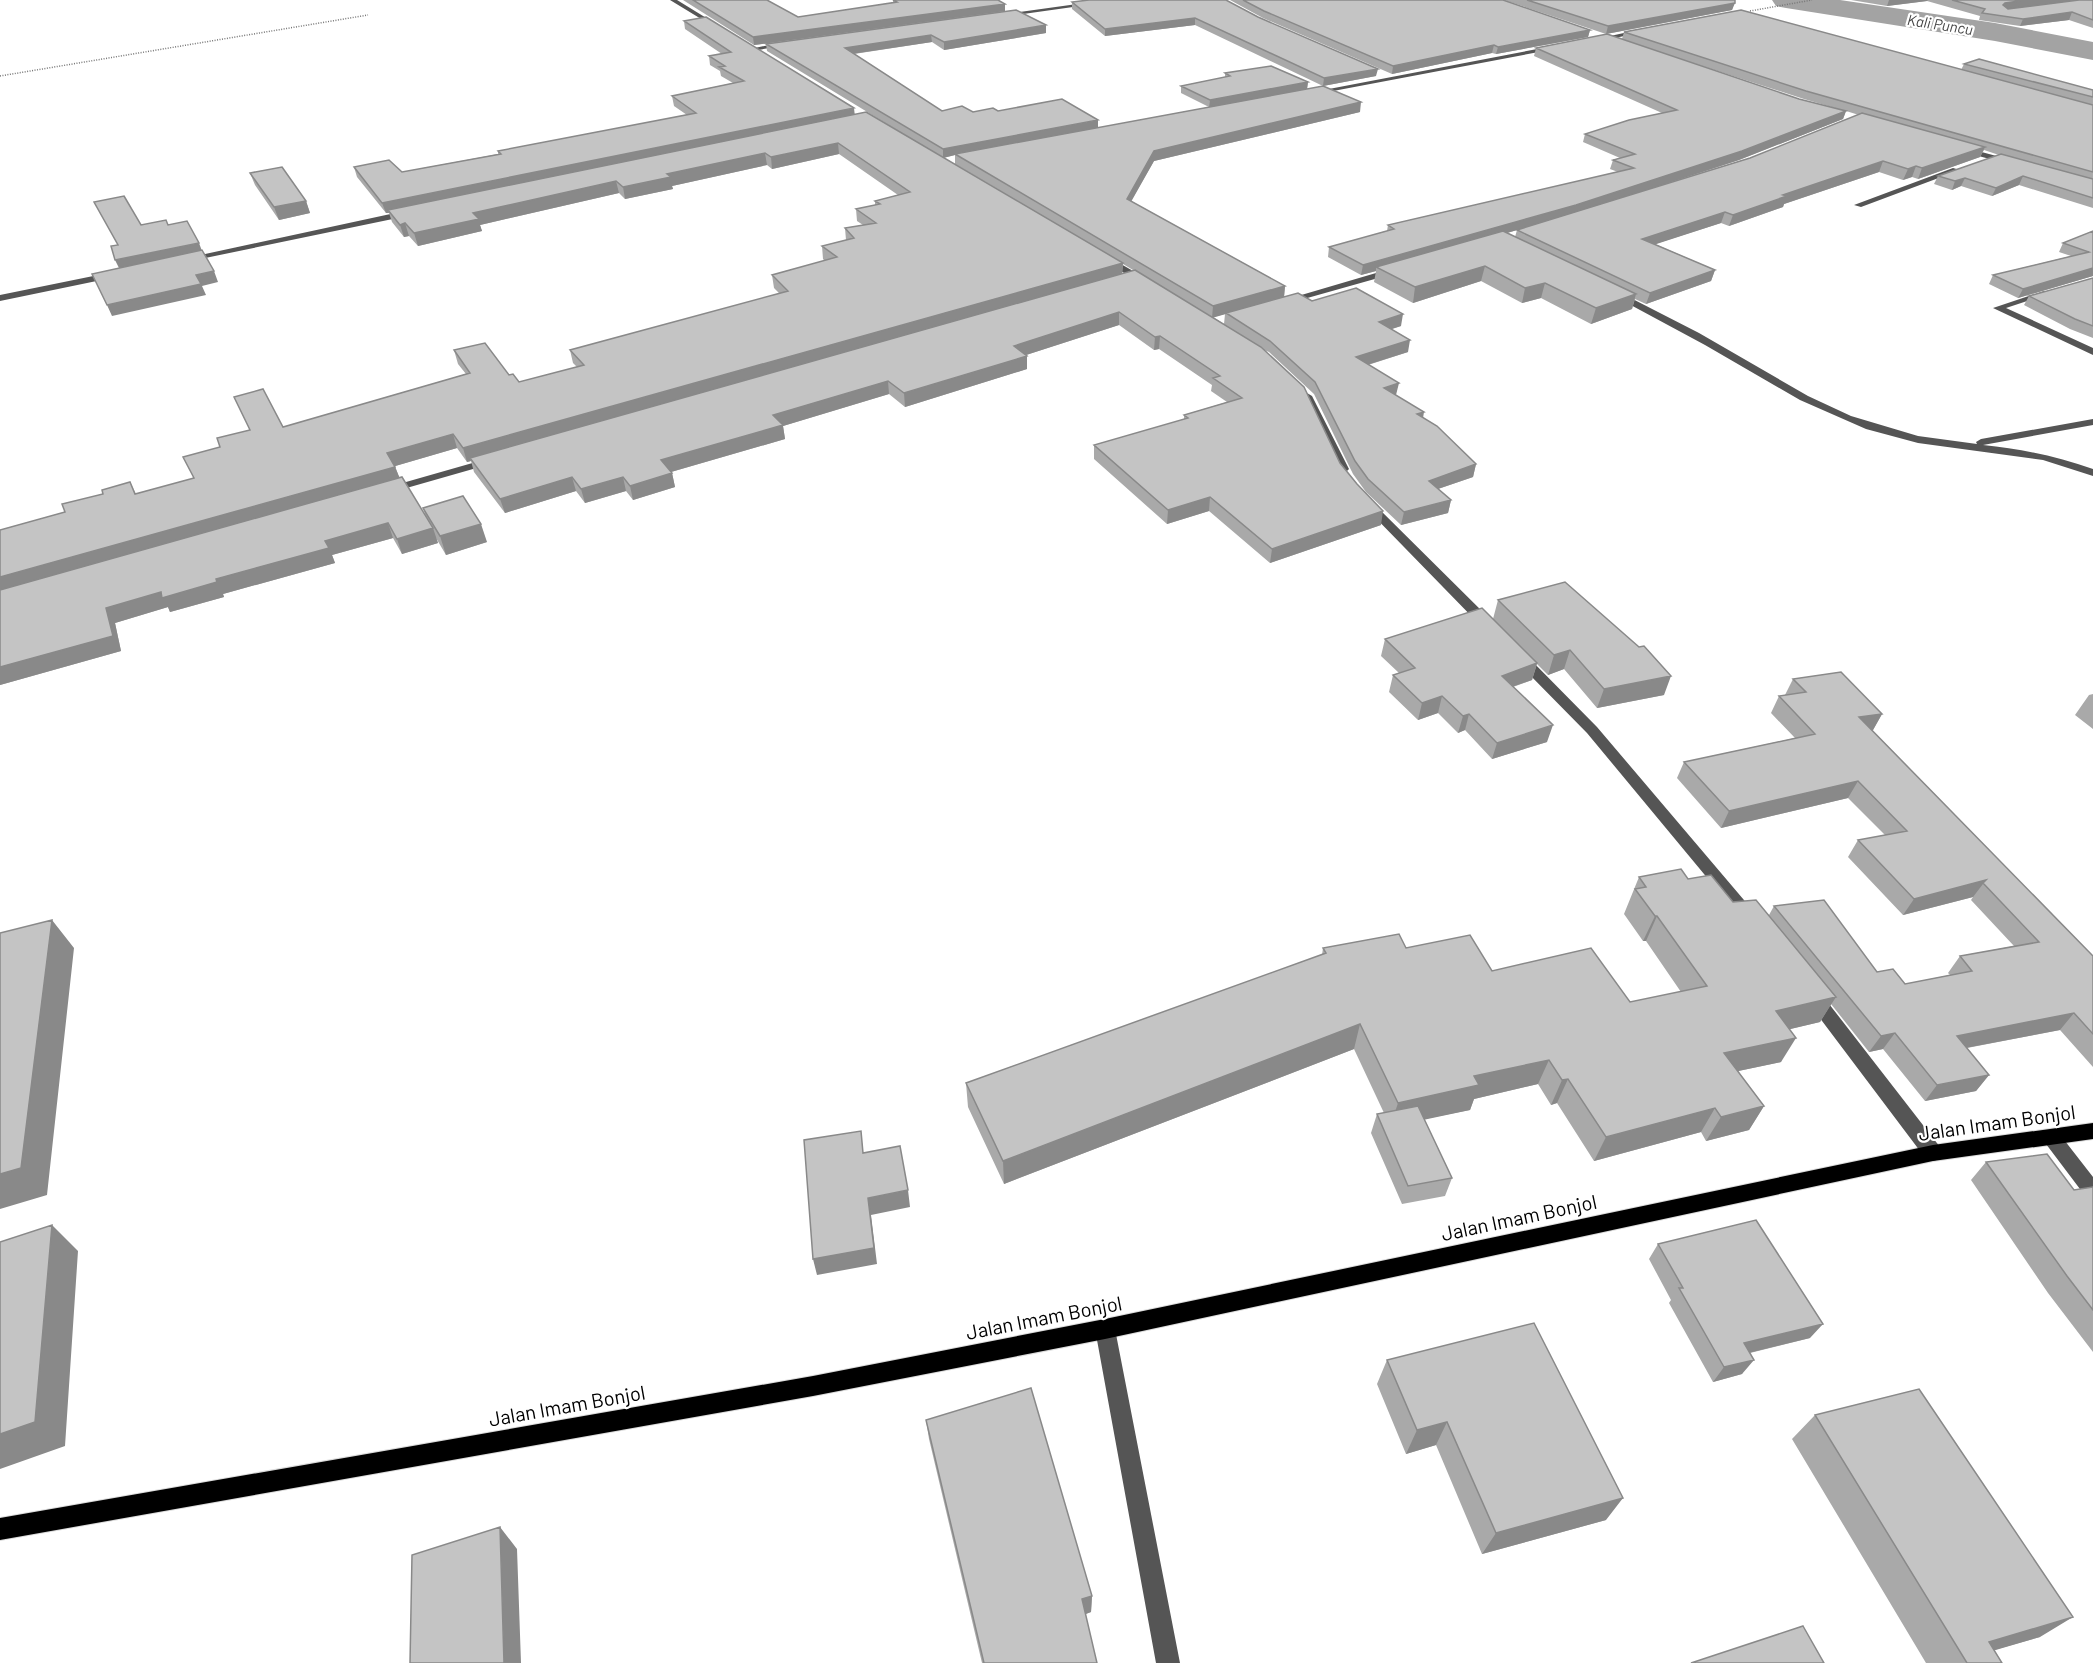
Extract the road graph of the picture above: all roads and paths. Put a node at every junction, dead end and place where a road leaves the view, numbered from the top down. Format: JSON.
{"nodes":[{"id":1,"x":673,"y":0,"type":"edge"},
{"id":2,"x":1120,"y":0,"type":"edge"},
{"id":3,"x":1812,"y":0,"type":"edge"},
{"id":4,"x":1750,"y":11,"type":"edge"},
{"id":5,"x":368,"y":15,"type":"dead end"},
{"id":6,"x":996,"y":15,"type":"edge"},
{"id":7,"x":1651,"y":29,"type":"edge"},
{"id":8,"x":1585,"y":31,"type":"edge"},
{"id":9,"x":725,"y":32,"type":"edge"},
{"id":10,"x":1607,"y":38,"type":"junction"},
{"id":11,"x":1584,"y":42,"type":"edge"},
{"id":12,"x":744,"y":43,"type":"edge"},
{"id":13,"x":789,"y":44,"type":"edge"},
{"id":14,"x":1628,"y":45,"type":"edge"},
{"id":15,"x":1561,"y":46,"type":"edge"},
{"id":16,"x":753,"y":49,"type":"junction"},
{"id":17,"x":762,"y":54,"type":"edge"},
{"id":18,"x":1381,"y":74,"type":"dead end"},
{"id":19,"x":0,"y":76,"type":"edge"},
{"id":20,"x":1391,"y":78,"type":"junction"},
{"id":21,"x":1308,"y":94,"type":"edge"},
{"id":22,"x":1951,"y":146,"type":"edge"},
{"id":23,"x":1994,"y":158,"type":"junction"},
{"id":24,"x":1973,"y":164,"type":"edge"},
{"id":25,"x":2023,"y":166,"type":"edge"},
{"id":26,"x":1962,"y":168,"type":"edge"},
{"id":27,"x":1858,"y":205,"type":"dead end"},
{"id":28,"x":413,"y":212,"type":"edge"},
{"id":29,"x":1096,"y":253,"type":"edge"},
{"id":30,"x":171,"y":262,"type":"edge"},
{"id":31,"x":1406,"y":267,"type":"edge"},
{"id":32,"x":126,"y":272,"type":"edge"},
{"id":33,"x":1155,"y":288,"type":"edge"},
{"id":34,"x":1604,"y":288,"type":"edge"},
{"id":35,"x":2061,"y":289,"type":"edge"},
{"id":36,"x":0,"y":298,"type":"edge"},
{"id":37,"x":1274,"y":305,"type":"edge"},
{"id":38,"x":2090,"y":349,"type":"edge"},
{"id":39,"x":1301,"y":390,"type":"edge"},
{"id":40,"x":2093,"y":422,"type":"edge"},
{"id":41,"x":1966,"y":445,"type":"junction"},
{"id":42,"x":505,"y":457,"type":"edge"},
{"id":43,"x":2093,"y":472,"type":"edge"},
{"id":44,"x":1350,"y":481,"type":"edge"},
{"id":45,"x":379,"y":493,"type":"edge"},
{"id":46,"x":1360,"y":495,"type":"edge"},
{"id":47,"x":1757,"y":927,"type":"edge"},
{"id":48,"x":1801,"y":980,"type":"edge"},
{"id":49,"x":2093,"y":1131,"type":"edge"},
{"id":50,"x":2052,"y":1138,"type":"junction"},
{"id":51,"x":1934,"y":1153,"type":"junction"},
{"id":52,"x":2093,"y":1191,"type":"edge"},
{"id":53,"x":1105,"y":1329,"type":"junction"},
{"id":54,"x":0,"y":1529,"type":"edge"},
{"id":55,"x":1168,"y":1663,"type":"edge"}],
"edges":[{"from":1,"to":9,"type":"street"},
{"from":2,"to":6,"type":"street"},
{"from":3,"to":4,"type":"path"},
{"from":5,"to":19,"type":"path"},
{"from":7,"to":10,"type":"street"},
{"from":8,"to":10,"type":"street"},
{"from":10,"to":11,"type":"street"},
{"from":10,"to":14,"type":"street"},
{"from":12,"to":16,"type":"street"},
{"from":13,"to":16,"type":"street"},
{"from":15,"to":20,"type":"street"},
{"from":16,"to":17,"type":"street"},
{"from":18,"to":20,"type":"street"},
{"from":20,"to":21,"type":"street"},
{"from":22,"to":23,"type":"street"},
{"from":23,"to":24,"type":"street"},
{"from":23,"to":25,"type":"street"},
{"from":26,"to":27,"type":"street"},
{"from":28,"to":30,"type":"street"},
{"from":29,"to":33,"type":"street"},
{"from":31,"to":37,"type":"street"},
{"from":32,"to":36,"type":"street"},
{"from":34,"to":41,"type":"street"},
{"from":35,"to":38,"type":"street"},
{"from":39,"to":44,"type":"street"},
{"from":40,"to":41,"type":"street"},
{"from":41,"to":43,"type":"street"},
{"from":42,"to":45,"type":"street"},
{"from":46,"to":47,"type":"street"},
{"from":48,"to":51,"type":"street"},
{"from":49,"to":50,"type":"main road","name":"Jalan Imam Bonjol"},
{"from":50,"to":51,"type":"main road","name":"Jalan Imam Bonjol"},
{"from":50,"to":52,"type":"street"},
{"from":51,"to":53,"type":"main road","name":"Jalan Imam Bonjol"},
{"from":53,"to":54,"type":"main road","name":"Jalan Imam Bonjol"},
{"from":53,"to":55,"type":"street"}]}
